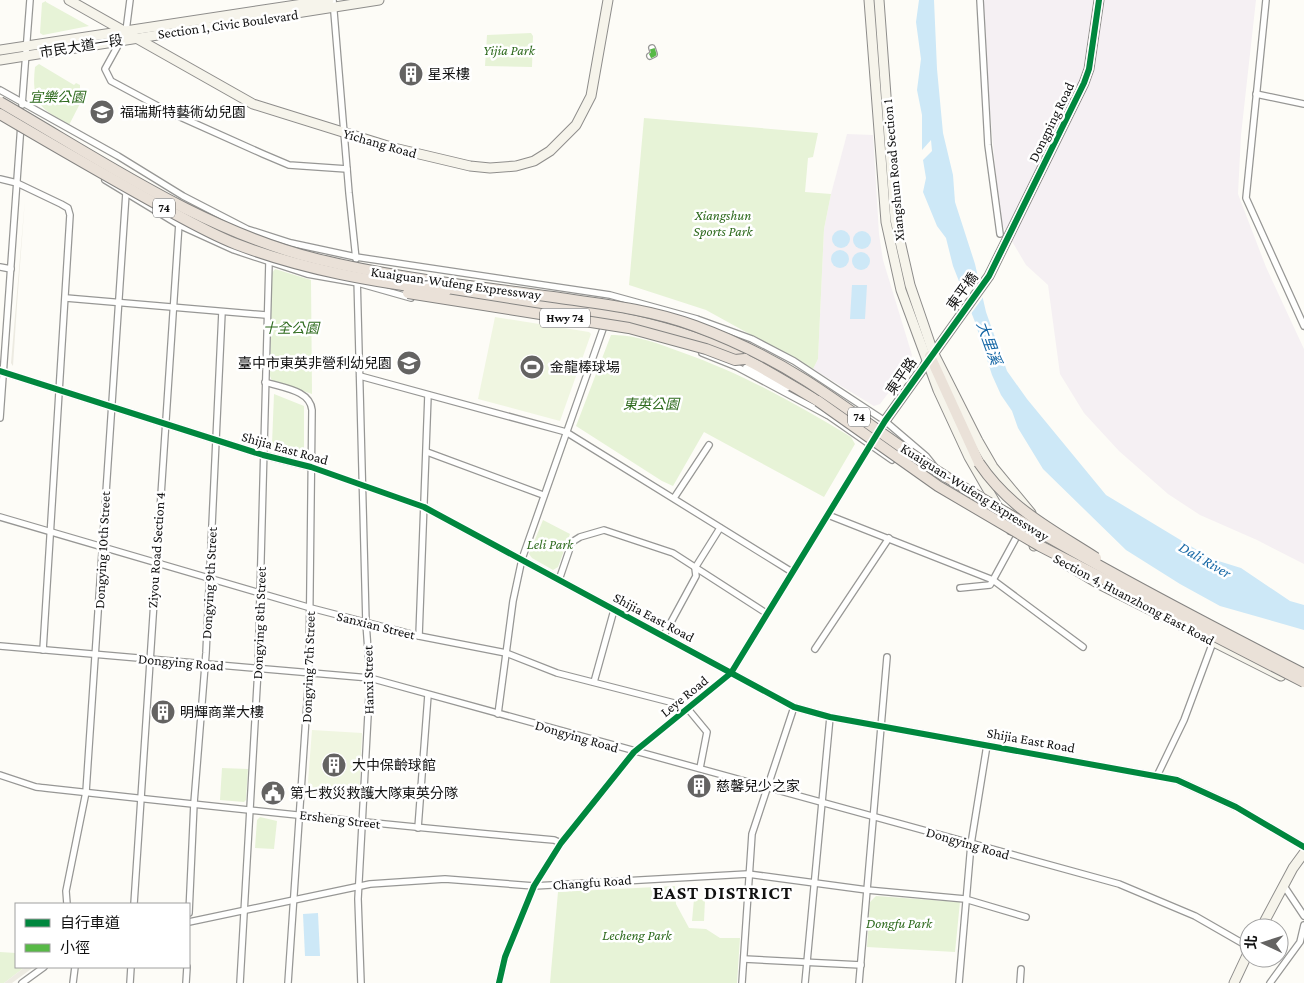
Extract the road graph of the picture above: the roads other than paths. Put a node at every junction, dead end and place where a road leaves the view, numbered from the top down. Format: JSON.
{"nodes":[{"id":1,"x":30,"y":0,"type":"edge"},
{"id":2,"x":69,"y":0,"type":"edge"},
{"id":3,"x":130,"y":0,"type":"edge"},
{"id":4,"x":379,"y":0,"type":"edge"},
{"id":5,"x":608,"y":0,"type":"edge"},
{"id":6,"x":869,"y":0,"type":"edge"},
{"id":7,"x":879,"y":0,"type":"edge"},
{"id":8,"x":980,"y":0,"type":"edge"},
{"id":9,"x":1099,"y":0,"type":"edge"},
{"id":10,"x":1266,"y":0,"type":"edge"},
{"id":11,"x":332,"y":3,"type":"edge"},
{"id":12,"x":126,"y":31,"type":"junction"},
{"id":13,"x":135,"y":38,"type":"junction"},
{"id":14,"x":120,"y":40,"type":"junction"},
{"id":15,"x":652,"y":48,"type":"dead end"},
{"id":16,"x":0,"y":50,"type":"edge"},
{"id":17,"x":27,"y":51,"type":"junction"},
{"id":18,"x":650,"y":56,"type":"dead end"},
{"id":19,"x":0,"y":60,"type":"edge"},
{"id":20,"x":0,"y":90,"type":"edge"},
{"id":21,"x":1256,"y":94,"type":"junction"},
{"id":22,"x":0,"y":102,"type":"edge"},
{"id":23,"x":23,"y":103,"type":"junction"},
{"id":24,"x":1304,"y":104,"type":"edge"},
{"id":25,"x":0,"y":116,"type":"edge"},
{"id":26,"x":21,"y":130,"type":"junction"},
{"id":27,"x":344,"y":133,"type":"junction"},
{"id":28,"x":347,"y":168,"type":"junction"},
{"id":29,"x":0,"y":179,"type":"edge"},
{"id":30,"x":17,"y":183,"type":"junction"},
{"id":31,"x":126,"y":193,"type":"junction"},
{"id":32,"x":183,"y":196,"type":"junction"},
{"id":33,"x":179,"y":225,"type":"junction"},
{"id":34,"x":1000,"y":234,"type":"dead end"},
{"id":35,"x":1003,"y":248,"type":"joint"},
{"id":36,"x":356,"y":257,"type":"junction"},
{"id":37,"x":269,"y":262,"type":"junction"},
{"id":38,"x":0,"y":267,"type":"edge"},
{"id":39,"x":11,"y":269,"type":"junction"},
{"id":40,"x":358,"y":284,"type":"junction"},
{"id":41,"x":380,"y":289,"type":"junction"},
{"id":42,"x":66,"y":298,"type":"junction"},
{"id":43,"x":118,"y":303,"type":"junction"},
{"id":44,"x":174,"y":307,"type":"junction"},
{"id":45,"x":222,"y":312,"type":"junction"},
{"id":46,"x":266,"y":315,"type":"junction"},
{"id":47,"x":604,"y":326,"type":"junction"},
{"id":48,"x":1304,"y":326,"type":"edge"},
{"id":49,"x":932,"y":354,"type":"junction"},
{"id":50,"x":746,"y":359,"type":"junction"},
{"id":51,"x":2,"y":371,"type":"edge"},
{"id":52,"x":360,"y":376,"type":"junction"},
{"id":53,"x":266,"y":382,"type":"junction"},
{"id":54,"x":59,"y":390,"type":"junction"},
{"id":55,"x":428,"y":395,"type":"junction"},
{"id":56,"x":111,"y":408,"type":"junction"},
{"id":57,"x":827,"y":415,"type":"junction"},
{"id":58,"x":0,"y":418,"type":"edge"},
{"id":59,"x":885,"y":421,"type":"junction"},
{"id":60,"x":166,"y":424,"type":"junction"},
{"id":61,"x":566,"y":432,"type":"junction"},
{"id":62,"x":216,"y":440,"type":"junction"},
{"id":63,"x":709,"y":445,"type":"dead end"},
{"id":64,"x":871,"y":445,"type":"junction"},
{"id":65,"x":427,"y":452,"type":"junction"},
{"id":66,"x":263,"y":455,"type":"junction"},
{"id":67,"x":310,"y":467,"type":"junction"},
{"id":68,"x":362,"y":485,"type":"junction"},
{"id":69,"x":543,"y":495,"type":"junction"},
{"id":70,"x":674,"y":498,"type":"junction"},
{"id":71,"x":424,"y":506,"type":"junction"},
{"id":72,"x":966,"y":507,"type":"junction"},
{"id":73,"x":828,"y":515,"type":"junction"},
{"id":74,"x":0,"y":517,"type":"edge"},
{"id":75,"x":720,"y":528,"type":"junction"},
{"id":76,"x":50,"y":530,"type":"junction"},
{"id":77,"x":1015,"y":534,"type":"junction"},
{"id":78,"x":889,"y":538,"type":"junction"},
{"id":79,"x":1034,"y":546,"type":"junction"},
{"id":80,"x":102,"y":547,"type":"junction"},
{"id":81,"x":522,"y":559,"type":"junction"},
{"id":82,"x":156,"y":562,"type":"junction"},
{"id":83,"x":695,"y":568,"type":"junction"},
{"id":84,"x":792,"y":572,"type":"junction"},
{"id":85,"x":210,"y":579,"type":"junction"},
{"id":86,"x":559,"y":580,"type":"junction"},
{"id":87,"x":994,"y":580,"type":"junction"},
{"id":88,"x":960,"y":588,"type":"dead end"},
{"id":89,"x":260,"y":594,"type":"junction"},
{"id":90,"x":1165,"y":602,"type":"junction"},
{"id":91,"x":311,"y":608,"type":"junction"},
{"id":92,"x":614,"y":610,"type":"junction"},
{"id":93,"x":766,"y":613,"type":"junction"},
{"id":94,"x":366,"y":623,"type":"junction"},
{"id":95,"x":664,"y":635,"type":"junction"},
{"id":96,"x":419,"y":636,"type":"junction"},
{"id":97,"x":1214,"y":642,"type":"junction"},
{"id":98,"x":0,"y":646,"type":"edge"},
{"id":99,"x":1083,"y":647,"type":"dead end"},
{"id":100,"x":815,"y":649,"type":"dead end"},
{"id":101,"x":43,"y":650,"type":"junction"},
{"id":102,"x":506,"y":653,"type":"junction"},
{"id":103,"x":96,"y":654,"type":"junction"},
{"id":104,"x":887,"y":657,"type":"dead end"},
{"id":105,"x":148,"y":659,"type":"junction"},
{"id":106,"x":204,"y":664,"type":"junction"},
{"id":107,"x":258,"y":669,"type":"junction"},
{"id":108,"x":309,"y":673,"type":"junction"},
{"id":109,"x":731,"y":673,"type":"junction"},
{"id":110,"x":1304,"y":674,"type":"edge"},
{"id":111,"x":370,"y":678,"type":"junction"},
{"id":112,"x":594,"y":682,"type":"junction"},
{"id":113,"x":1304,"y":682,"type":"edge"},
{"id":114,"x":1304,"y":687,"type":"edge"},
{"id":115,"x":428,"y":694,"type":"junction"},
{"id":116,"x":794,"y":707,"type":"junction"},
{"id":117,"x":688,"y":709,"type":"junction"},
{"id":118,"x":498,"y":714,"type":"junction"},
{"id":119,"x":830,"y":716,"type":"junction"},
{"id":120,"x":881,"y":726,"type":"junction"},
{"id":121,"x":987,"y":745,"type":"junction"},
{"id":122,"x":634,"y":752,"type":"junction"},
{"id":123,"x":700,"y":768,"type":"junction"},
{"id":124,"x":0,"y":775,"type":"edge"},
{"id":125,"x":1157,"y":776,"type":"junction"},
{"id":126,"x":767,"y":788,"type":"junction"},
{"id":127,"x":86,"y":792,"type":"junction"},
{"id":128,"x":140,"y":798,"type":"junction"},
{"id":129,"x":822,"y":802,"type":"junction"},
{"id":130,"x":194,"y":803,"type":"junction"},
{"id":131,"x":251,"y":809,"type":"junction"},
{"id":132,"x":300,"y":814,"type":"junction"},
{"id":133,"x":873,"y":816,"type":"junction"},
{"id":134,"x":363,"y":823,"type":"junction"},
{"id":135,"x":418,"y":828,"type":"junction"},
{"id":136,"x":561,"y":843,"type":"junction"},
{"id":137,"x":971,"y":844,"type":"junction"},
{"id":138,"x":1304,"y":847,"type":"edge"},
{"id":139,"x":1304,"y":853,"type":"edge"},
{"id":140,"x":748,"y":874,"type":"junction"},
{"id":141,"x":815,"y":883,"type":"junction"},
{"id":142,"x":360,"y":886,"type":"junction"},
{"id":143,"x":534,"y":886,"type":"junction"},
{"id":144,"x":1284,"y":886,"type":"junction"},
{"id":145,"x":867,"y":890,"type":"junction"},
{"id":146,"x":965,"y":899,"type":"junction"},
{"id":147,"x":294,"y":900,"type":"junction"},
{"id":148,"x":67,"y":903,"type":"edge"},
{"id":149,"x":134,"y":903,"type":"edge"},
{"id":150,"x":189,"y":903,"type":"edge"},
{"id":151,"x":245,"y":910,"type":"junction"},
{"id":152,"x":1304,"y":916,"type":"edge"},
{"id":153,"x":1026,"y":917,"type":"dead end"},
{"id":154,"x":1266,"y":918,"type":"edge"},
{"id":155,"x":190,"y":922,"type":"edge"},
{"id":156,"x":1304,"y":925,"type":"edge"},
{"id":157,"x":1239,"y":941,"type":"edge"},
{"id":158,"x":744,"y":959,"type":"junction"},
{"id":159,"x":807,"y":963,"type":"junction"},
{"id":160,"x":861,"y":965,"type":"junction"},
{"id":161,"x":43,"y":968,"type":"edge"},
{"id":162,"x":75,"y":968,"type":"edge"},
{"id":163,"x":131,"y":968,"type":"edge"},
{"id":164,"x":187,"y":968,"type":"edge"},
{"id":165,"x":1241,"y":968,"type":"edge"},
{"id":166,"x":1021,"y":969,"type":"dead end"},
{"id":167,"x":22,"y":983,"type":"edge"},
{"id":168,"x":73,"y":983,"type":"edge"},
{"id":169,"x":130,"y":983,"type":"edge"},
{"id":170,"x":186,"y":983,"type":"edge"},
{"id":171,"x":240,"y":983,"type":"edge"},
{"id":172,"x":288,"y":983,"type":"edge"},
{"id":173,"x":361,"y":983,"type":"edge"},
{"id":174,"x":499,"y":983,"type":"edge"},
{"id":175,"x":742,"y":983,"type":"edge"},
{"id":176,"x":805,"y":983,"type":"edge"},
{"id":177,"x":859,"y":983,"type":"edge"},
{"id":178,"x":959,"y":983,"type":"edge"},
{"id":179,"x":1020,"y":983,"type":"edge"},
{"id":180,"x":1234,"y":983,"type":"edge"},
{"id":181,"x":1270,"y":983,"type":"edge"}],
"edges":[{"from":1,"to":17,"type":"street"},
{"from":2,"to":12,"type":"street","name":"Yichang Road"},
{"from":3,"to":12,"type":"street"},
{"from":4,"to":11,"type":"street","name":"Section 1, Civic Boulevard"},
{"from":5,"to":27,"type":"street","name":"Yichang Road"},
{"from":6,"to":49,"type":"street","name":"Xiangshun Road Section 1"},
{"from":7,"to":49,"type":"street","name":"Xiangshun Road Section 1"},
{"from":8,"to":34,"type":"street"},
{"from":9,"to":35,"type":"street","name":"Dongping Road"},
{"from":10,"to":21,"type":"street"},
{"from":11,"to":12,"type":"street","name":"Section 1, Civic Boulevard"},
{"from":11,"to":13,"type":"street","name":"Section 1, Civic Boulevard"},
{"from":11,"to":27,"type":"street","name":"Hanxi Street"},
{"from":12,"to":13,"type":"street","name":"Yichang Road"},
{"from":12,"to":14,"type":"street"},
{"from":12,"to":17,"type":"street","name":"市民大道一段"},
{"from":13,"to":14,"type":"street","name":"市民大道一段"},
{"from":13,"to":27,"type":"street","name":"Yichang Road"},
{"from":14,"to":17,"type":"street","name":"市民大道一段"},
{"from":14,"to":28,"type":"street"},
{"from":15,"to":18,"type":"street"},
{"from":16,"to":17,"type":"street"},
{"from":17,"to":19,"type":"street"},
{"from":17,"to":23,"type":"street"},
{"from":20,"to":23,"type":"street","name":"Section 4, Huanzhong East Road"},
{"from":21,"to":24,"type":"street"},
{"from":21,"to":48,"type":"street"},
{"from":22,"to":90,"type":"highway","name":"Kuaiguan-Wufeng Expressway","number":"74","bridge":true},
{"from":23,"to":26,"type":"street"},
{"from":23,"to":32,"type":"street","name":"Section 4, Huanzhong East Road"},
{"from":25,"to":26,"type":"street","name":"Section 4, Huanzhong East Road"},
{"from":25,"to":50,"type":"highway","name":"Kuaiguan-Wufeng Expressway","number":"74","bridge":true},
{"from":26,"to":30,"type":"street"},
{"from":26,"to":31,"type":"street","name":"Section 4, Huanzhong East Road"},
{"from":27,"to":28,"type":"street","name":"Hanxi Street"},
{"from":28,"to":36,"type":"street","name":"Hanxi Street"},
{"from":29,"to":30,"type":"street"},
{"from":30,"to":39,"type":"street"},
{"from":30,"to":42,"type":"street"},
{"from":31,"to":33,"type":"street","name":"Section 4, Huanzhong East Road"},
{"from":31,"to":43,"type":"street","name":"Dongying 10th Street"},
{"from":32,"to":33,"type":"street","name":"Ziyou Road Section 4"},
{"from":32,"to":36,"type":"street","name":"Section 4, Huanzhong East Road"},
{"from":33,"to":37,"type":"street","name":"Section 4, Huanzhong East Road"},
{"from":33,"to":44,"type":"street","name":"Ziyou Road Section 4"},
{"from":35,"to":49,"type":"street","name":"東平橋"},
{"from":36,"to":40,"type":"street","name":"Hanxi Street"},
{"from":36,"to":59,"type":"street","name":"Section 4, Huanzhong East Road"},
{"from":37,"to":40,"type":"street","name":"Section 4, Huanzhong East Road"},
{"from":37,"to":46,"type":"street","name":"Dongying 8th Street"},
{"from":38,"to":39,"type":"street"},
{"from":39,"to":51,"type":"street"},
{"from":40,"to":41,"type":"street","name":"Section 4, Huanzhong East Road"},
{"from":40,"to":52,"type":"street","name":"Hanxi Street"},
{"from":41,"to":47,"type":"street"},
{"from":41,"to":50,"type":"highway","number":"Hwy 74","bridge":true},
{"from":41,"to":57,"type":"street","name":"Section 4, Huanzhong East Road"},
{"from":42,"to":43,"type":"street"},
{"from":42,"to":54,"type":"street"},
{"from":43,"to":44,"type":"street"},
{"from":43,"to":56,"type":"street","name":"Dongying 10th Street"},
{"from":44,"to":45,"type":"street"},
{"from":44,"to":60,"type":"street","name":"Ziyou Road Section 4"},
{"from":45,"to":46,"type":"street"},
{"from":45,"to":62,"type":"street","name":"Dongying 9th Street"},
{"from":46,"to":53,"type":"street","name":"Dongying 8th Street"},
{"from":47,"to":57,"type":"street"},
{"from":47,"to":61,"type":"street"},
{"from":49,"to":59,"type":"street","name":"東平路"},
{"from":49,"to":77,"type":"street","name":"Xiangshun Road Section 1"},
{"from":49,"to":79,"type":"street","name":"Xiangshun Road Section 1"},
{"from":49,"to":90,"type":"highway","bridge":true},
{"from":50,"to":113,"type":"highway","name":"Kuaiguan-Wufeng Expressway","number":"74","bridge":true},
{"from":51,"to":54,"type":"street","name":"Shijia East Road"},
{"from":51,"to":58,"type":"street"},
{"from":52,"to":55,"type":"street"},
{"from":52,"to":68,"type":"street","name":"Hanxi Street"},
{"from":53,"to":66,"type":"street","name":"Dongying 8th Street"},
{"from":53,"to":67,"type":"street","name":"Dongying 7th Street"},
{"from":54,"to":56,"type":"street","name":"Shijia East Road"},
{"from":54,"to":76,"type":"street"},
{"from":55,"to":61,"type":"street"},
{"from":55,"to":65,"type":"street"},
{"from":56,"to":60,"type":"street","name":"Shijia East Road"},
{"from":56,"to":80,"type":"street","name":"Dongying 10th Street"},
{"from":57,"to":64,"type":"street","name":"Section 4, Huanzhong East Road"},
{"from":59,"to":64,"type":"street","name":"Leye Road"},
{"from":59,"to":72,"type":"street","name":"Section 4, Huanzhong East Road"},
{"from":60,"to":62,"type":"street","name":"Shijia East Road"},
{"from":60,"to":82,"type":"street","name":"Ziyou Road Section 4"},
{"from":61,"to":69,"type":"street"},
{"from":61,"to":70,"type":"street"},
{"from":62,"to":66,"type":"street","name":"Shijia East Road"},
{"from":62,"to":85,"type":"street","name":"Dongying 9th Street"},
{"from":63,"to":70,"type":"street"},
{"from":64,"to":72,"type":"street","name":"Section 4, Huanzhong East Road"},
{"from":64,"to":73,"type":"street","name":"Leye Road"},
{"from":65,"to":69,"type":"street"},
{"from":65,"to":71,"type":"street"},
{"from":66,"to":67,"type":"street","name":"Shijia East Road"},
{"from":66,"to":89,"type":"street","name":"Dongying 8th Street"},
{"from":67,"to":68,"type":"street","name":"Shijia East Road"},
{"from":67,"to":91,"type":"street","name":"Dongying 7th Street"},
{"from":68,"to":71,"type":"street","name":"Shijia East Road"},
{"from":68,"to":94,"type":"street","name":"Hanxi Street"},
{"from":69,"to":81,"type":"street"},
{"from":70,"to":75,"type":"street"},
{"from":71,"to":81,"type":"street","name":"Shijia East Road"},
{"from":71,"to":96,"type":"street"},
{"from":72,"to":77,"type":"street","name":"Section 4, Huanzhong East Road"},
{"from":73,"to":78,"type":"street"},
{"from":73,"to":84,"type":"street","name":"Leye Road"},
{"from":74,"to":76,"type":"street","name":"Sanxian Street"},
{"from":75,"to":83,"type":"street"},
{"from":75,"to":84,"type":"street"},
{"from":76,"to":80,"type":"street","name":"Sanxian Street"},
{"from":76,"to":101,"type":"street"},
{"from":77,"to":79,"type":"street","name":"Section 4, Huanzhong East Road"},
{"from":77,"to":87,"type":"street"},
{"from":78,"to":87,"type":"street"},
{"from":78,"to":100,"type":"street"},
{"from":79,"to":97,"type":"street","name":"Section 4, Huanzhong East Road"},
{"from":80,"to":82,"type":"street","name":"Sanxian Street"},
{"from":80,"to":103,"type":"street","name":"Dongying 10th Street"},
{"from":81,"to":86,"type":"street","name":"Shijia East Road"},
{"from":81,"to":102,"type":"street"},
{"from":82,"to":85,"type":"street","name":"Sanxian Street"},
{"from":82,"to":105,"type":"street","name":"Ziyou Road Section 4"},
{"from":83,"to":86,"type":"street"},
{"from":83,"to":93,"type":"street"},
{"from":83,"to":95,"type":"street"},
{"from":84,"to":93,"type":"street","name":"Leye Road"},
{"from":85,"to":89,"type":"street","name":"Sanxian Street"},
{"from":85,"to":106,"type":"street","name":"Dongying 9th Street"},
{"from":86,"to":92,"type":"street","name":"Shijia East Road"},
{"from":87,"to":88,"type":"street"},
{"from":87,"to":99,"type":"street"},
{"from":89,"to":91,"type":"street","name":"Sanxian Street"},
{"from":89,"to":107,"type":"street","name":"Dongying 8th Street"},
{"from":90,"to":110,"type":"highway","name":"Kuaiguan-Wufeng Expressway","number":"74","bridge":true},
{"from":91,"to":94,"type":"street","name":"Sanxian Street"},
{"from":91,"to":108,"type":"street","name":"Dongying 7th Street"},
{"from":92,"to":95,"type":"street","name":"Shijia East Road"},
{"from":92,"to":112,"type":"street"},
{"from":93,"to":109,"type":"street","name":"Leye Road"},
{"from":94,"to":96,"type":"street","name":"Sanxian Street"},
{"from":94,"to":111,"type":"street","name":"Hanxi Street"},
{"from":95,"to":109,"type":"street","name":"Shijia East Road"},
{"from":96,"to":102,"type":"street","name":"Sanxian Street"},
{"from":97,"to":114,"type":"street","name":"Section 4, Huanzhong East Road"},
{"from":97,"to":125,"type":"street"},
{"from":98,"to":101,"type":"street","name":"Dongying Road"},
{"from":101,"to":103,"type":"street","name":"Dongying Road"},
{"from":102,"to":112,"type":"street","name":"Sanxian Street"},
{"from":102,"to":118,"type":"street"},
{"from":103,"to":105,"type":"street","name":"Dongying Road"},
{"from":103,"to":127,"type":"street","name":"Dongying 10th Street"},
{"from":104,"to":120,"type":"street"},
{"from":105,"to":106,"type":"street","name":"Dongying Road"},
{"from":105,"to":128,"type":"street","name":"Ziyou Road Section 4"},
{"from":106,"to":107,"type":"street","name":"Dongying Road"},
{"from":106,"to":130,"type":"street","name":"Dongying 9th Street"},
{"from":107,"to":108,"type":"street","name":"Dongying Road"},
{"from":107,"to":131,"type":"street","name":"Dongying 8th Street"},
{"from":108,"to":111,"type":"street","name":"Dongying Road"},
{"from":108,"to":132,"type":"street","name":"Dongying 7th Street"},
{"from":109,"to":116,"type":"street","name":"Shijia East Road"},
{"from":109,"to":117,"type":"street","name":"Leye Road"},
{"from":111,"to":115,"type":"street","name":"Dongying Road"},
{"from":111,"to":134,"type":"street","name":"Hanxi Street"},
{"from":112,"to":117,"type":"street","name":"Sanxian Street"},
{"from":115,"to":118,"type":"street","name":"Dongying Road"},
{"from":115,"to":135,"type":"street"},
{"from":116,"to":119,"type":"street","name":"Shijia East Road"},
{"from":116,"to":126,"type":"street"},
{"from":117,"to":122,"type":"street","name":"Leye Road"},
{"from":117,"to":123,"type":"street"},
{"from":118,"to":122,"type":"street","name":"Dongying Road"},
{"from":119,"to":120,"type":"street","name":"Shijia East Road"},
{"from":119,"to":129,"type":"street"},
{"from":120,"to":121,"type":"street","name":"Shijia East Road"},
{"from":120,"to":133,"type":"street"},
{"from":121,"to":125,"type":"street","name":"Shijia East Road"},
{"from":121,"to":137,"type":"street"},
{"from":122,"to":123,"type":"street","name":"Dongying Road"},
{"from":122,"to":136,"type":"street","name":"Leye Road"},
{"from":123,"to":126,"type":"street","name":"Dongying Road"},
{"from":124,"to":127,"type":"street","name":"Ersheng Street"},
{"from":125,"to":138,"type":"street","name":"Shijia East Road"},
{"from":126,"to":129,"type":"street","name":"Dongying Road"},
{"from":126,"to":140,"type":"street"},
{"from":127,"to":128,"type":"street","name":"Ersheng Street"},
{"from":127,"to":148,"type":"street","name":"Dongying 10th Street"},
{"from":128,"to":130,"type":"street","name":"Ersheng Street"},
{"from":128,"to":149,"type":"street","name":"Ziyou Road Section 4"},
{"from":129,"to":133,"type":"street","name":"Dongying Road"},
{"from":129,"to":141,"type":"street"},
{"from":130,"to":131,"type":"street","name":"Ersheng Street"},
{"from":130,"to":150,"type":"street","name":"Dongying 9th Street"},
{"from":131,"to":132,"type":"street","name":"Ersheng Street"},
{"from":131,"to":151,"type":"street","name":"Dongying 8th Street"},
{"from":132,"to":134,"type":"street","name":"Ersheng Street"},
{"from":132,"to":147,"type":"street","name":"Dongying 7th Street"},
{"from":133,"to":137,"type":"street","name":"Dongying Road"},
{"from":133,"to":145,"type":"street"},
{"from":134,"to":135,"type":"street","name":"Ersheng Street"},
{"from":134,"to":142,"type":"street","name":"Hanxi Street"},
{"from":135,"to":136,"type":"street","name":"Ersheng Street"},
{"from":136,"to":143,"type":"street","name":"Leye Road"},
{"from":137,"to":146,"type":"street"},
{"from":137,"to":157,"type":"street","name":"Dongying Road"},
{"from":139,"to":144,"type":"street"},
{"from":140,"to":141,"type":"street","name":"Changfu Road"},
{"from":140,"to":143,"type":"street","name":"Changfu Road"},
{"from":140,"to":158,"type":"street"},
{"from":141,"to":145,"type":"street","name":"Changfu Road"},
{"from":141,"to":159,"type":"street"},
{"from":142,"to":143,"type":"street","name":"Changfu Road"},
{"from":142,"to":147,"type":"street","name":"Changfu Road"},
{"from":142,"to":173,"type":"street","name":"Hanxi Street"},
{"from":143,"to":174,"type":"street","name":"Leye Road"},
{"from":144,"to":152,"type":"street"},
{"from":144,"to":154,"type":"street"},
{"from":145,"to":146,"type":"street","name":"Changfu Road"},
{"from":145,"to":160,"type":"street"},
{"from":146,"to":153,"type":"street","name":"Changfu Road"},
{"from":146,"to":178,"type":"street"},
{"from":147,"to":151,"type":"street","name":"Changfu Road"},
{"from":147,"to":172,"type":"street","name":"Dongying 7th Street"},
{"from":151,"to":155,"type":"street","name":"Changfu Road"},
{"from":151,"to":171,"type":"street","name":"Dongying 8th Street"},
{"from":156,"to":181,"type":"street"},
{"from":158,"to":159,"type":"street"},
{"from":158,"to":175,"type":"street"},
{"from":159,"to":160,"type":"street"},
{"from":159,"to":176,"type":"street"},
{"from":160,"to":177,"type":"street"},
{"from":161,"to":167,"type":"street"},
{"from":162,"to":168,"type":"street"},
{"from":163,"to":169,"type":"street"},
{"from":164,"to":170,"type":"street"},
{"from":165,"to":180,"type":"street"},
{"from":166,"to":179,"type":"street"}]}
